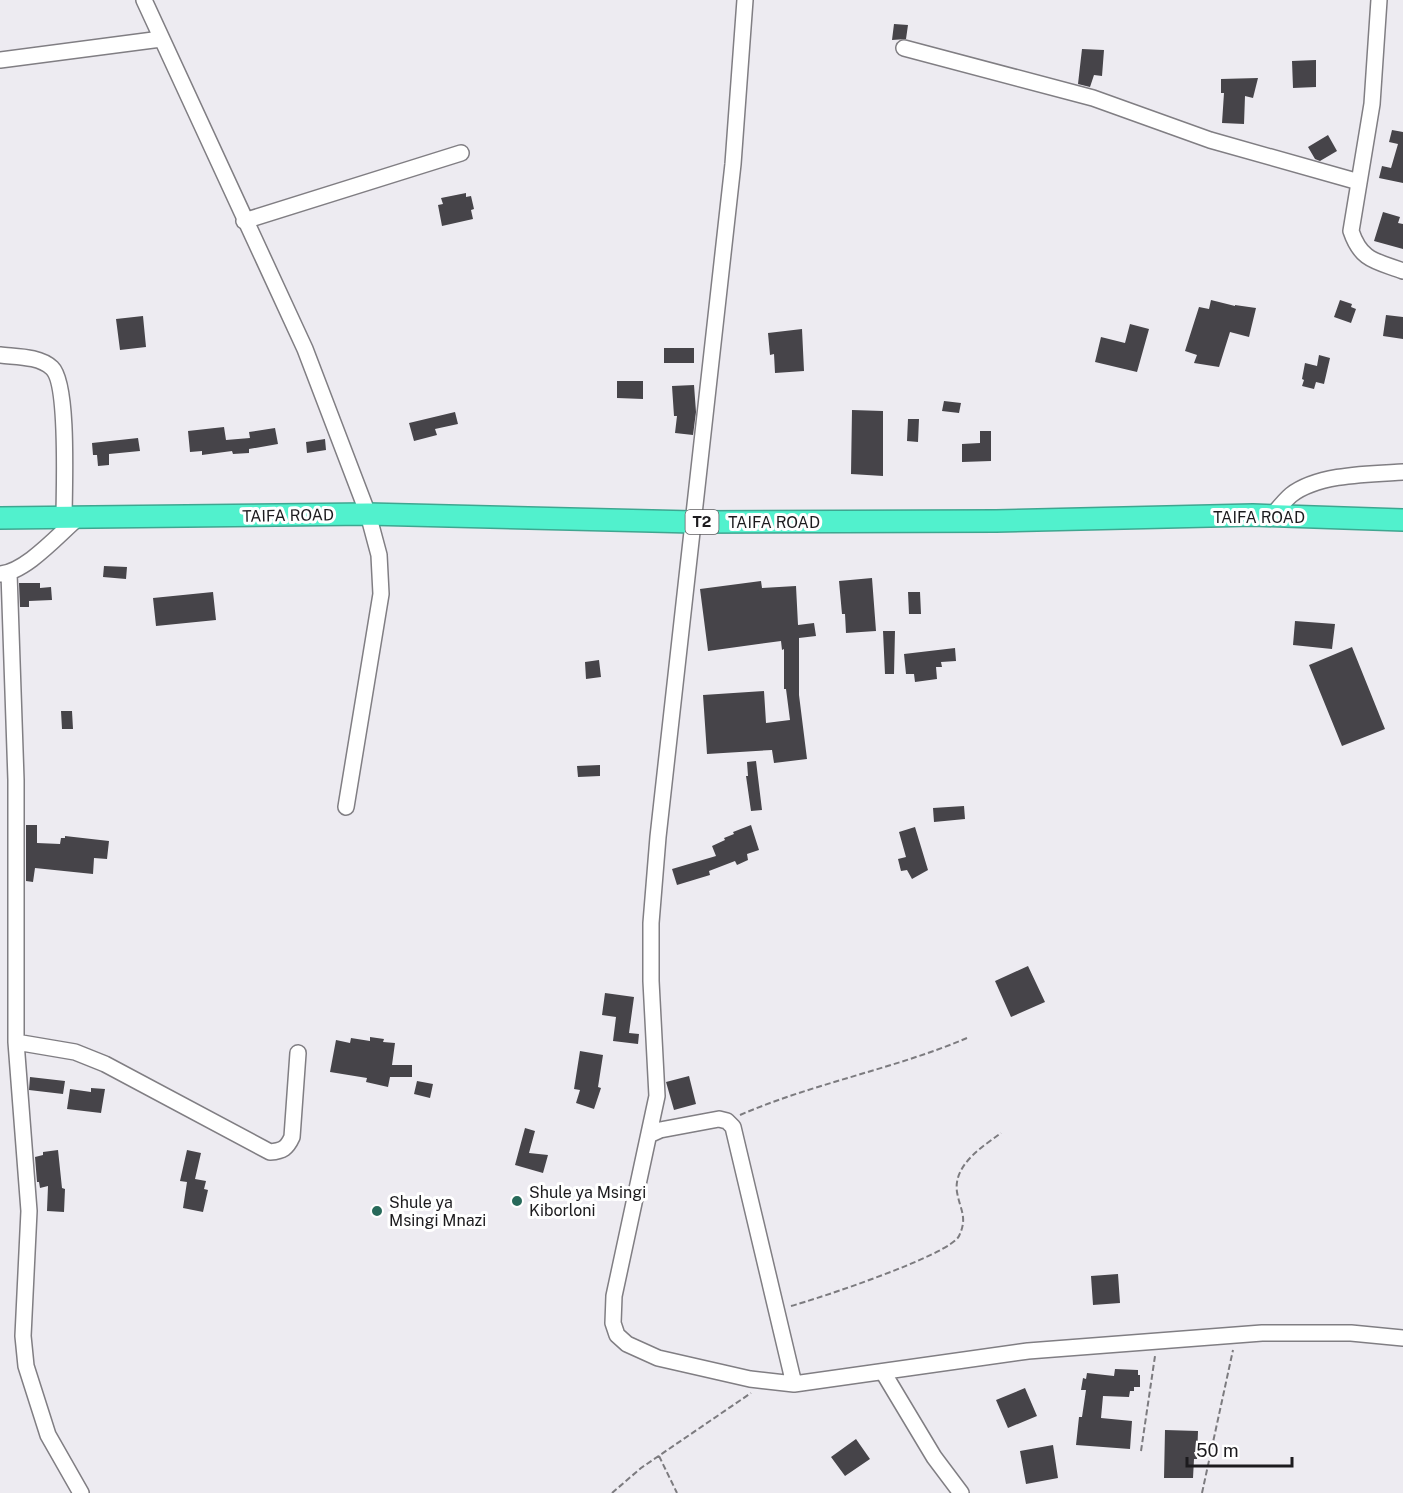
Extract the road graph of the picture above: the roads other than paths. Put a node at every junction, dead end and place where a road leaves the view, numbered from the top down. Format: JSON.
{"nodes":[{"id":1,"x":144,"y":0,"type":"edge"},
{"id":2,"x":745,"y":0,"type":"edge"},
{"id":3,"x":1378,"y":0,"type":"edge"},
{"id":4,"x":161,"y":39,"type":"junction"},
{"id":5,"x":904,"y":48,"type":"dead end"},
{"id":6,"x":0,"y":60,"type":"edge"},
{"id":7,"x":461,"y":153,"type":"dead end"},
{"id":8,"x":1359,"y":182,"type":"junction"},
{"id":9,"x":244,"y":220,"type":"junction"},
{"id":10,"x":1403,"y":272,"type":"edge"},
{"id":11,"x":0,"y":355,"type":"edge"},
{"id":12,"x":1403,"y":472,"type":"edge"},
{"id":13,"x":368,"y":514,"type":"junction"},
{"id":14,"x":1272,"y":516,"type":"junction"},
{"id":15,"x":0,"y":518,"type":"edge"},
{"id":16,"x":71,"y":518,"type":"junction"},
{"id":17,"x":1403,"y":520,"type":"edge"},
{"id":18,"x":693,"y":522,"type":"junction"},
{"id":19,"x":5,"y":574,"type":"edge"},
{"id":20,"x":346,"y":807,"type":"dead end"},
{"id":21,"x":16,"y":1042,"type":"junction"},
{"id":22,"x":298,"y":1053,"type":"dead end"},
{"id":23,"x":650,"y":1135,"type":"junction"},
{"id":24,"x":1403,"y":1338,"type":"edge"},
{"id":25,"x":883,"y":1372,"type":"junction"},
{"id":26,"x":795,"y":1384,"type":"junction"},
{"id":27,"x":81,"y":1493,"type":"edge"},
{"id":28,"x":961,"y":1493,"type":"edge"}],
"edges":[{"from":1,"to":4,"type":"street"},
{"from":2,"to":18,"type":"street"},
{"from":3,"to":8,"type":"street"},
{"from":4,"to":6,"type":"street"},
{"from":4,"to":9,"type":"street"},
{"from":5,"to":8,"type":"street"},
{"from":7,"to":9,"type":"street"},
{"from":8,"to":10,"type":"street"},
{"from":9,"to":13,"type":"street"},
{"from":11,"to":16,"type":"street"},
{"from":12,"to":14,"type":"street"},
{"from":13,"to":16,"type":"highway","name":"TAIFA ROAD","number":"T2"},
{"from":13,"to":18,"type":"highway","name":"TAIFA ROAD","number":"T2"},
{"from":13,"to":20,"type":"street"},
{"from":14,"to":17,"type":"highway","name":"TAIFA ROAD","number":"T2"},
{"from":14,"to":18,"type":"highway","name":"TAIFA ROAD","number":"T2"},
{"from":15,"to":16,"type":"highway","name":"TAIFA ROAD","number":"T2"},
{"from":16,"to":19,"type":"street"},
{"from":18,"to":23,"type":"street"},
{"from":19,"to":21,"type":"street"},
{"from":21,"to":22,"type":"street"},
{"from":21,"to":27,"type":"street"},
{"from":23,"to":26,"type":"street"},
{"from":23,"to":26,"type":"street"},
{"from":24,"to":25,"type":"street"},
{"from":25,"to":26,"type":"street"},
{"from":25,"to":28,"type":"street"}]}
